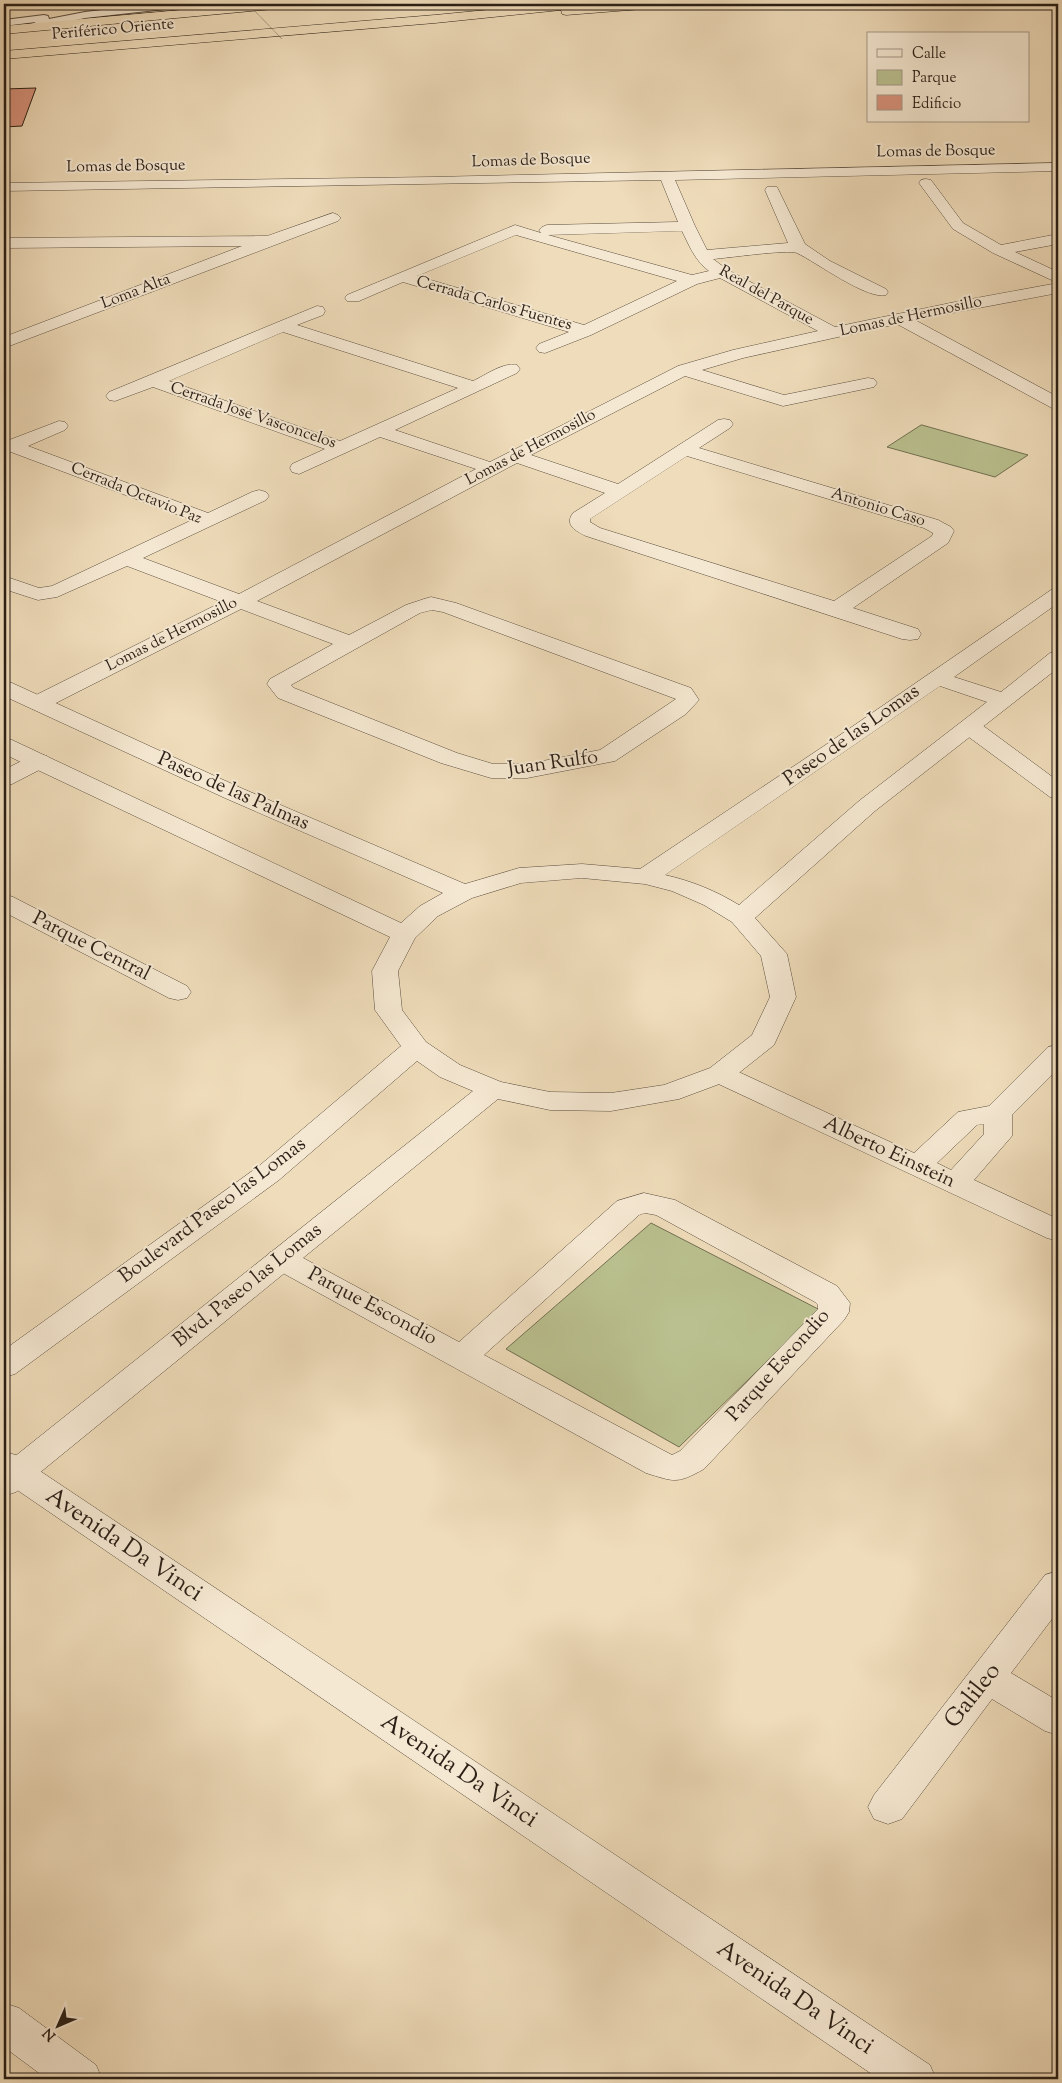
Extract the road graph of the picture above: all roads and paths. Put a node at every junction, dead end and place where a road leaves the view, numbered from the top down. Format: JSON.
{"nodes":[{"id":1,"x":183,"y":4,"type":"edge"},
{"id":2,"x":248,"y":4,"type":"edge"},
{"id":3,"x":284,"y":4,"type":"edge"},
{"id":4,"x":491,"y":4,"type":"edge"},
{"id":5,"x":584,"y":4,"type":"edge"},
{"id":6,"x":655,"y":4,"type":"edge"},
{"id":7,"x":93,"y":13,"type":"junction"},
{"id":8,"x":435,"y":19,"type":"junction"},
{"id":9,"x":4,"y":23,"type":"edge"},
{"id":10,"x":27,"y":28,"type":"junction"},
{"id":11,"x":4,"y":30,"type":"edge"},
{"id":12,"x":282,"y":39,"type":"dead end"},
{"id":13,"x":4,"y":50,"type":"edge"},
{"id":14,"x":4,"y":56,"type":"edge"},
{"id":15,"x":1058,"y":168,"type":"edge"},
{"id":16,"x":666,"y":174,"type":"junction"},
{"id":17,"x":926,"y":183,"type":"dead end"},
{"id":18,"x":4,"y":186,"type":"edge"},
{"id":19,"x":772,"y":190,"type":"dead end"},
{"id":20,"x":333,"y":218,"type":"dead end"},
{"id":21,"x":687,"y":226,"type":"junction"},
{"id":22,"x":515,"y":230,"type":"junction"},
{"id":23,"x":1058,"y":239,"type":"edge"},
{"id":24,"x":269,"y":240,"type":"junction"},
{"id":25,"x":4,"y":243,"type":"edge"},
{"id":26,"x":23,"y":243,"type":"junction"},
{"id":27,"x":798,"y":246,"type":"junction"},
{"id":28,"x":4,"y":250,"type":"edge"},
{"id":29,"x":999,"y":250,"type":"junction"},
{"id":30,"x":702,"y":255,"type":"junction"},
{"id":31,"x":722,"y":273,"type":"junction"},
{"id":32,"x":402,"y":277,"type":"junction"},
{"id":33,"x":1058,"y":278,"type":"edge"},
{"id":34,"x":692,"y":280,"type":"junction"},
{"id":35,"x":1058,"y":288,"type":"edge"},
{"id":36,"x":880,"y":292,"type":"dead end"},
{"id":37,"x":353,"y":298,"type":"dead end"},
{"id":38,"x":317,"y":311,"type":"dead end"},
{"id":39,"x":900,"y":319,"type":"junction"},
{"id":40,"x":282,"y":326,"type":"junction"},
{"id":41,"x":585,"y":331,"type":"junction"},
{"id":42,"x":832,"y":333,"type":"junction"},
{"id":43,"x":4,"y":343,"type":"edge"},
{"id":44,"x":545,"y":348,"type":"dead end"},
{"id":45,"x":510,"y":369,"type":"dead end"},
{"id":46,"x":684,"y":370,"type":"junction"},
{"id":47,"x":153,"y":381,"type":"junction"},
{"id":48,"x":868,"y":383,"type":"dead end"},
{"id":49,"x":474,"y":387,"type":"junction"},
{"id":50,"x":115,"y":396,"type":"dead end"},
{"id":51,"x":1058,"y":404,"type":"edge"},
{"id":52,"x":724,"y":424,"type":"dead end"},
{"id":53,"x":59,"y":426,"type":"dead end"},
{"id":54,"x":380,"y":431,"type":"junction"},
{"id":55,"x":8,"y":447,"type":"edge"},
{"id":56,"x":341,"y":448,"type":"junction"},
{"id":57,"x":683,"y":449,"type":"junction"},
{"id":58,"x":517,"y":457,"type":"junction"},
{"id":59,"x":299,"y":468,"type":"dead end"},
{"id":60,"x":493,"y":468,"type":"junction"},
{"id":61,"x":619,"y":491,"type":"junction"},
{"id":62,"x":259,"y":496,"type":"dead end"},
{"id":63,"x":209,"y":520,"type":"junction"},
{"id":64,"x":126,"y":559,"type":"junction"},
{"id":65,"x":4,"y":582,"type":"edge"},
{"id":66,"x":1058,"y":594,"type":"edge"},
{"id":67,"x":240,"y":601,"type":"junction"},
{"id":68,"x":837,"y":609,"type":"junction"},
{"id":69,"x":910,"y":634,"type":"dead end"},
{"id":70,"x":350,"y":643,"type":"junction"},
{"id":71,"x":1058,"y":658,"type":"edge"},
{"id":72,"x":936,"y":678,"type":"junction"},
{"id":73,"x":4,"y":688,"type":"edge"},
{"id":74,"x":1004,"y":700,"type":"junction"},
{"id":75,"x":38,"y":703,"type":"junction"},
{"id":76,"x":970,"y":727,"type":"junction"},
{"id":77,"x":4,"y":745,"type":"edge"},
{"id":78,"x":39,"y":761,"type":"junction"},
{"id":79,"x":4,"y":779,"type":"edge"},
{"id":80,"x":1058,"y":792,"type":"edge"},
{"id":81,"x":644,"y":877,"type":"junction"},
{"id":82,"x":463,"y":892,"type":"junction"},
{"id":83,"x":4,"y":902,"type":"edge"},
{"id":84,"x":741,"y":917,"type":"junction"},
{"id":85,"x":404,"y":934,"type":"junction"},
{"id":86,"x":178,"y":992,"type":"dead end"},
{"id":87,"x":416,"y":1048,"type":"junction"},
{"id":88,"x":1058,"y":1053,"type":"edge"},
{"id":89,"x":720,"y":1074,"type":"junction"},
{"id":90,"x":493,"y":1089,"type":"junction"},
{"id":91,"x":998,"y":1113,"type":"junction"},
{"id":92,"x":918,"y":1165,"type":"junction"},
{"id":93,"x":954,"y":1184,"type":"junction"},
{"id":94,"x":1058,"y":1231,"type":"edge"},
{"id":95,"x":281,"y":1258,"type":"junction"},
{"id":96,"x":463,"y":1356,"type":"junction"},
{"id":97,"x":4,"y":1366,"type":"edge"},
{"id":98,"x":8,"y":1473,"type":"edge"},
{"id":99,"x":1058,"y":1585,"type":"edge"},
{"id":100,"x":988,"y":1678,"type":"junction"},
{"id":101,"x":1058,"y":1720,"type":"edge"},
{"id":102,"x":888,"y":1807,"type":"dead end"},
{"id":103,"x":4,"y":2022,"type":"edge"},
{"id":104,"x":81,"y":2079,"type":"edge"},
{"id":105,"x":915,"y":2079,"type":"edge"}],
"edges":[{"from":1,"to":7,"type":"lane"},
{"from":2,"to":12,"type":"path","bridge":true},
{"from":3,"to":10,"type":"highway","name":"Periférico Oriente"},
{"from":4,"to":13,"type":"highway"},
{"from":5,"to":8,"type":"highway","name":"Periférico Oriente"},
{"from":6,"to":8,"type":"highway"},
{"from":7,"to":9,"type":"lane"},
{"from":7,"to":10,"type":"lane"},
{"from":8,"to":14,"type":"highway","name":"Periférico Oriente"},
{"from":10,"to":11,"type":"highway","name":"Periférico Oriente"},
{"from":15,"to":16,"type":"street","name":"Lomas de Bosque"},
{"from":16,"to":18,"type":"street","name":"Lomas de Bosque"},
{"from":16,"to":21,"type":"street","name":"Real del Parque"},
{"from":17,"to":29,"type":"street"},
{"from":19,"to":27,"type":"street"},
{"from":20,"to":24,"type":"street","name":"Loma Alta"},
{"from":21,"to":22,"type":"street","name":"Cerrada Carlos Fuentes"},
{"from":21,"to":30,"type":"street","name":"Real del Parque"},
{"from":22,"to":32,"type":"street","name":"Cerrada Carlos Fuentes"},
{"from":22,"to":34,"type":"street","name":"Cerrada Carlos Fuentes"},
{"from":23,"to":29,"type":"street"},
{"from":24,"to":26,"type":"street","name":"Loma Alta"},
{"from":24,"to":43,"type":"street","name":"Loma Alta"},
{"from":25,"to":26,"type":"street","name":"Loma Alta"},
{"from":26,"to":28,"type":"street"},
{"from":27,"to":30,"type":"street"},
{"from":27,"to":36,"type":"street"},
{"from":29,"to":33,"type":"street"},
{"from":30,"to":31,"type":"street","name":"Real del Parque"},
{"from":31,"to":34,"type":"street","name":"Cerrada Carlos Fuentes"},
{"from":31,"to":42,"type":"street","name":"Real del Parque"},
{"from":32,"to":37,"type":"street","name":"Cerrada Carlos Fuentes"},
{"from":32,"to":41,"type":"street","name":"Cerrada Carlos Fuentes"},
{"from":34,"to":41,"type":"street","name":"Cerrada Carlos Fuentes"},
{"from":35,"to":39,"type":"street","name":"Lomas de Hermosillo"},
{"from":38,"to":40,"type":"street","name":"Cerrada José Vasconcelos"},
{"from":39,"to":42,"type":"street","name":"Lomas de Hermosillo"},
{"from":39,"to":51,"type":"street"},
{"from":40,"to":47,"type":"street","name":"Cerrada José Vasconcelos"},
{"from":40,"to":49,"type":"street"},
{"from":41,"to":44,"type":"street","name":"Cerrada Carlos Fuentes"},
{"from":42,"to":46,"type":"street","name":"Lomas de Hermosillo"},
{"from":45,"to":49,"type":"street","name":"Cerrada José Vasconcelos"},
{"from":46,"to":48,"type":"street"},
{"from":46,"to":58,"type":"street","name":"Lomas de Hermosillo"},
{"from":47,"to":50,"type":"street","name":"Cerrada José Vasconcelos"},
{"from":47,"to":56,"type":"street","name":"Cerrada José Vasconcelos"},
{"from":49,"to":54,"type":"street","name":"Cerrada José Vasconcelos"},
{"from":52,"to":57,"type":"street"},
{"from":53,"to":55,"type":"street","name":"Cerrada Octavio Paz"},
{"from":54,"to":56,"type":"street","name":"Cerrada José Vasconcelos"},
{"from":54,"to":60,"type":"street"},
{"from":55,"to":63,"type":"street","name":"Cerrada Octavio Paz"},
{"from":56,"to":59,"type":"street"},
{"from":57,"to":61,"type":"street"},
{"from":57,"to":68,"type":"street","name":"Antonio Caso"},
{"from":58,"to":60,"type":"street","name":"Lomas de Hermosillo"},
{"from":58,"to":61,"type":"street"},
{"from":60,"to":67,"type":"street","name":"Lomas de Hermosillo"},
{"from":61,"to":68,"type":"street"},
{"from":62,"to":63,"type":"street"},
{"from":63,"to":64,"type":"street","name":"Cerrada Octavio Paz"},
{"from":64,"to":65,"type":"street","name":"Cerrada Octavio Paz"},
{"from":64,"to":67,"type":"street"},
{"from":66,"to":72,"type":"street","name":"Paseo de las Lomas"},
{"from":67,"to":70,"type":"street"},
{"from":67,"to":75,"type":"street","name":"Lomas de Hermosillo"},
{"from":68,"to":69,"type":"street"},
{"from":70,"to":70,"type":"street","name":"Juan Rulfo"},
{"from":71,"to":74,"type":"street"},
{"from":72,"to":74,"type":"street"},
{"from":72,"to":81,"type":"street","name":"Paseo de las Lomas"},
{"from":73,"to":75,"type":"street","name":"Paseo de las Palmas"},
{"from":74,"to":76,"type":"street"},
{"from":75,"to":82,"type":"street","name":"Paseo de las Palmas"},
{"from":76,"to":80,"type":"street"},
{"from":76,"to":84,"type":"street"},
{"from":77,"to":78,"type":"street"},
{"from":78,"to":79,"type":"street"},
{"from":78,"to":85,"type":"street"},
{"from":81,"to":82,"type":"street"},
{"from":81,"to":84,"type":"street"},
{"from":82,"to":85,"type":"street"},
{"from":83,"to":86,"type":"street","name":"Parque Central"},
{"from":84,"to":89,"type":"street"},
{"from":85,"to":87,"type":"street"},
{"from":87,"to":90,"type":"street"},
{"from":87,"to":97,"type":"street","name":"Boulevard Paseo las Lomas"},
{"from":88,"to":91,"type":"street"},
{"from":89,"to":90,"type":"street"},
{"from":89,"to":92,"type":"street","name":"Alberto Einstein"},
{"from":90,"to":95,"type":"street","name":"Blvd. Paseo las Lomas"},
{"from":91,"to":92,"type":"street"},
{"from":91,"to":93,"type":"street"},
{"from":92,"to":93,"type":"street","name":"Alberto Einstein"},
{"from":93,"to":94,"type":"street","name":"Alberto Einstein"},
{"from":95,"to":96,"type":"street","name":"Parque Escondio"},
{"from":95,"to":98,"type":"street","name":"Blvd. Paseo las Lomas"},
{"from":96,"to":96,"type":"street","name":"Parque Escondio"},
{"from":98,"to":105,"type":"street","name":"Avenida Da Vinci"},
{"from":99,"to":100,"type":"street","name":"Galileo"},
{"from":100,"to":101,"type":"street"},
{"from":100,"to":102,"type":"street","name":"Galileo"},
{"from":103,"to":104,"type":"street"}]}
